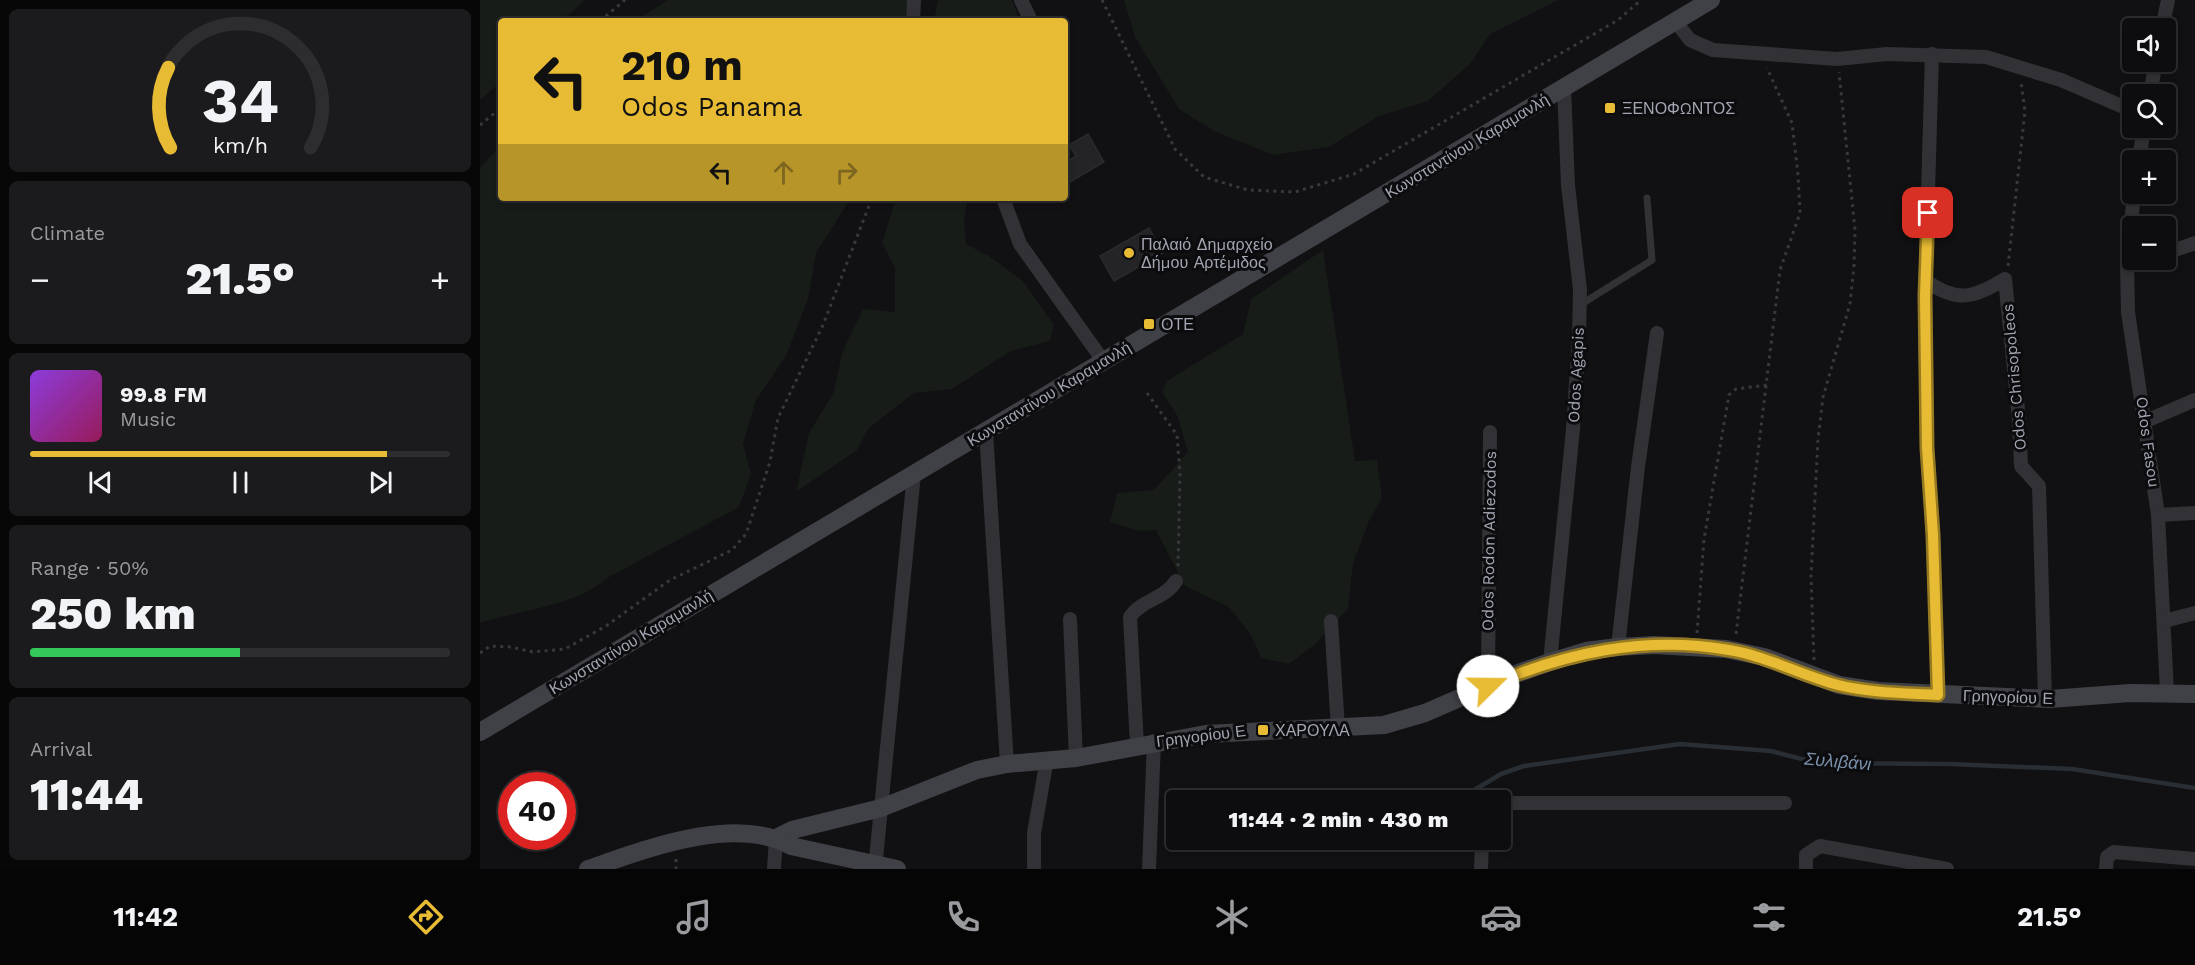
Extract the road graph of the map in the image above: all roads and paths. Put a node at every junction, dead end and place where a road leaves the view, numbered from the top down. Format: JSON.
{"nodes":[{"id":1,"x":625,"y":0,"type":"edge"},
{"id":2,"x":914,"y":0,"type":"edge"},
{"id":3,"x":1021,"y":0,"type":"edge"},
{"id":4,"x":1102,"y":0,"type":"edge"},
{"id":5,"x":1641,"y":0,"type":"edge"},
{"id":6,"x":1711,"y":0,"type":"edge"},
{"id":7,"x":2168,"y":0,"type":"edge"},
{"id":8,"x":604,"y":18,"type":"edge"},
{"id":9,"x":913,"y":18,"type":"edge"},
{"id":10,"x":1030,"y":18,"type":"edge"},
{"id":11,"x":2164,"y":18,"type":"edge"},
{"id":12,"x":1676,"y":22,"type":"junction"},
{"id":13,"x":1760,"y":52,"type":"junction"},
{"id":14,"x":1932,"y":54,"type":"junction"},
{"id":15,"x":1837,"y":59,"type":"junction"},
{"id":16,"x":2018,"y":67,"type":"junction"},
{"id":17,"x":1564,"y":88,"type":"junction"},
{"id":18,"x":2122,"y":106,"type":"edge"},
{"id":19,"x":498,"y":111,"type":"edge"},
{"id":20,"x":480,"y":126,"type":"edge"},
{"id":21,"x":1647,"y":198,"type":"dead end"},
{"id":22,"x":871,"y":201,"type":"edge"},
{"id":23,"x":1004,"y":201,"type":"edge"},
{"id":24,"x":2195,"y":243,"type":"edge"},
{"id":25,"x":2176,"y":250,"type":"edge"},
{"id":26,"x":2132,"y":270,"type":"edge"},
{"id":27,"x":2006,"y":279,"type":"junction"},
{"id":28,"x":1926,"y":281,"type":"junction"},
{"id":29,"x":1580,"y":305,"type":"junction"},
{"id":30,"x":1658,"y":333,"type":"dead end"},
{"id":31,"x":1104,"y":362,"type":"junction"},
{"id":32,"x":1768,"y":385,"type":"junction"},
{"id":33,"x":1147,"y":393,"type":"dead end"},
{"id":34,"x":2195,"y":400,"type":"edge"},
{"id":35,"x":2146,"y":421,"type":"junction"},
{"id":36,"x":986,"y":432,"type":"junction"},
{"id":37,"x":1490,"y":432,"type":"dead end"},
{"id":38,"x":914,"y":474,"type":"junction"},
{"id":39,"x":2195,"y":513,"type":"edge"},
{"id":40,"x":2158,"y":515,"type":"junction"},
{"id":41,"x":1176,"y":581,"type":"joint"},
{"id":42,"x":2195,"y":613,"type":"edge"},
{"id":43,"x":1070,"y":619,"type":"dead end"},
{"id":44,"x":1331,"y":621,"type":"dead end"},
{"id":45,"x":2164,"y":621,"type":"junction"},
{"id":46,"x":1617,"y":646,"type":"junction"},
{"id":47,"x":1695,"y":647,"type":"junction"},
{"id":48,"x":1735,"y":651,"type":"junction"},
{"id":49,"x":480,"y":653,"type":"edge"},
{"id":50,"x":1550,"y":662,"type":"junction"},
{"id":51,"x":1815,"y":678,"type":"junction"},
{"id":52,"x":1488,"y":686,"type":"junction"},
{"id":53,"x":2167,"y":692,"type":"junction"},
{"id":54,"x":2195,"y":694,"type":"edge"},
{"id":55,"x":1938,"y":695,"type":"junction"},
{"id":56,"x":2045,"y":699,"type":"junction"},
{"id":57,"x":1338,"y":728,"type":"junction"},
{"id":58,"x":480,"y":732,"type":"edge"},
{"id":59,"x":1145,"y":743,"type":"junction"},
{"id":60,"x":1076,"y":758,"type":"junction"},
{"id":61,"x":1047,"y":759,"type":"junction"},
{"id":62,"x":1007,"y":764,"type":"junction"},
{"id":63,"x":1511,"y":803,"type":"edge"},
{"id":64,"x":1785,"y":803,"type":"dead end"},
{"id":65,"x":882,"y":808,"type":"junction"},
{"id":66,"x":776,"y":838,"type":"junction"},
{"id":67,"x":1482,"y":850,"type":"edge"},
{"id":68,"x":2195,"y":859,"type":"edge"},
{"id":69,"x":875,"y":866,"type":"edge"},
{"id":70,"x":588,"y":869,"type":"edge"},
{"id":71,"x":774,"y":869,"type":"edge"},
{"id":72,"x":897,"y":869,"type":"edge"},
{"id":73,"x":1034,"y":869,"type":"edge"},
{"id":74,"x":1149,"y":869,"type":"edge"},
{"id":75,"x":1481,"y":869,"type":"edge"},
{"id":76,"x":1806,"y":869,"type":"edge"},
{"id":77,"x":1947,"y":869,"type":"edge"},
{"id":78,"x":2106,"y":869,"type":"edge"}],
"edges":[{"from":1,"to":8,"type":"path"},
{"from":2,"to":9,"type":"street"},
{"from":3,"to":10,"type":"street"},
{"from":4,"to":5,"type":"path"},
{"from":6,"to":12,"type":"street","name":"Κωνσταντίνου Καραμανλή"},
{"from":7,"to":11,"type":"street"},
{"from":12,"to":13,"type":"street"},
{"from":12,"to":17,"type":"street","name":"Κωνσταντίνου Καραμανλή"},
{"from":13,"to":15,"type":"street"},
{"from":13,"to":32,"type":"path"},
{"from":14,"to":15,"type":"street"},
{"from":14,"to":16,"type":"street"},
{"from":14,"to":28,"type":"street"},
{"from":15,"to":51,"type":"path"},
{"from":16,"to":18,"type":"street"},
{"from":16,"to":27,"type":"path"},
{"from":17,"to":29,"type":"street","name":"Odos Agapis"},
{"from":17,"to":31,"type":"street","name":"Κωνσταντίνου Καραμανλή"},
{"from":19,"to":20,"type":"path"},
{"from":21,"to":29,"type":"lane"},
{"from":22,"to":49,"type":"path"},
{"from":23,"to":31,"type":"street"},
{"from":24,"to":25,"type":"street"},
{"from":26,"to":35,"type":"street","name":"Odos Fasou"},
{"from":27,"to":28,"type":"street","name":"Odos Chrisopoleos"},
{"from":27,"to":56,"type":"street","name":"Odos Chrisopoleos"},
{"from":28,"to":55,"type":"street"},
{"from":29,"to":50,"type":"street","name":"Odos Agapis"},
{"from":30,"to":46,"type":"street"},
{"from":31,"to":36,"type":"street","name":"Κωνσταντίνου Καραμανλή"},
{"from":32,"to":47,"type":"path"},
{"from":32,"to":48,"type":"path"},
{"from":33,"to":41,"type":"path"},
{"from":34,"to":35,"type":"street"},
{"from":35,"to":40,"type":"street","name":"Odos Fasou"},
{"from":36,"to":38,"type":"street","name":"Κωνσταντίνου Καραμανλή"},
{"from":36,"to":62,"type":"street"},
{"from":37,"to":52,"type":"street","name":"Odos Rodon Adiezodos"},
{"from":38,"to":58,"type":"street","name":"Κωνσταντίνου Καραμανλή"},
{"from":38,"to":65,"type":"street"},
{"from":39,"to":40,"type":"street"},
{"from":40,"to":45,"type":"street","name":"Odos Fasou"},
{"from":41,"to":59,"type":"street"},
{"from":42,"to":45,"type":"street"},
{"from":43,"to":60,"type":"street"},
{"from":44,"to":57,"type":"street"},
{"from":45,"to":53,"type":"street","name":"Odos Fasou"},
{"from":46,"to":47,"type":"street","name":"Γρηγορίου Ε"},
{"from":46,"to":50,"type":"street","name":"Γρηγορίου Ε"},
{"from":47,"to":48,"type":"street","name":"Γρηγορίου Ε"},
{"from":48,"to":51,"type":"street","name":"Γρηγορίου Ε"},
{"from":50,"to":52,"type":"street","name":"Γρηγορίου Ε"},
{"from":51,"to":55,"type":"street","name":"Γρηγορίου Ε"},
{"from":52,"to":57,"type":"street","name":"Γρηγορίου Ε"},
{"from":53,"to":54,"type":"street","name":"Γρηγορίου Ε"},
{"from":53,"to":56,"type":"street","name":"Γρηγορίου Ε"},
{"from":55,"to":56,"type":"street","name":"Γρηγορίου Ε"},
{"from":57,"to":59,"type":"street","name":"Γρηγορίου Ε"},
{"from":59,"to":60,"type":"street","name":"Γρηγορίου Ε"},
{"from":59,"to":74,"type":"street"},
{"from":60,"to":61,"type":"street","name":"Γρηγορίου Ε"},
{"from":61,"to":62,"type":"street","name":"Γρηγορίου Ε"},
{"from":61,"to":73,"type":"street"},
{"from":62,"to":65,"type":"street","name":"Γρηγορίου Ε"},
{"from":63,"to":64,"type":"street"},
{"from":65,"to":66,"type":"street","name":"Γρηγορίου Ε"},
{"from":65,"to":69,"type":"street"},
{"from":66,"to":69,"type":"street"},
{"from":66,"to":70,"type":"street"},
{"from":66,"to":71,"type":"street"},
{"from":67,"to":75,"type":"street"},
{"from":68,"to":78,"type":"street"},
{"from":69,"to":72,"type":"street"},
{"from":76,"to":77,"type":"street"}]}
